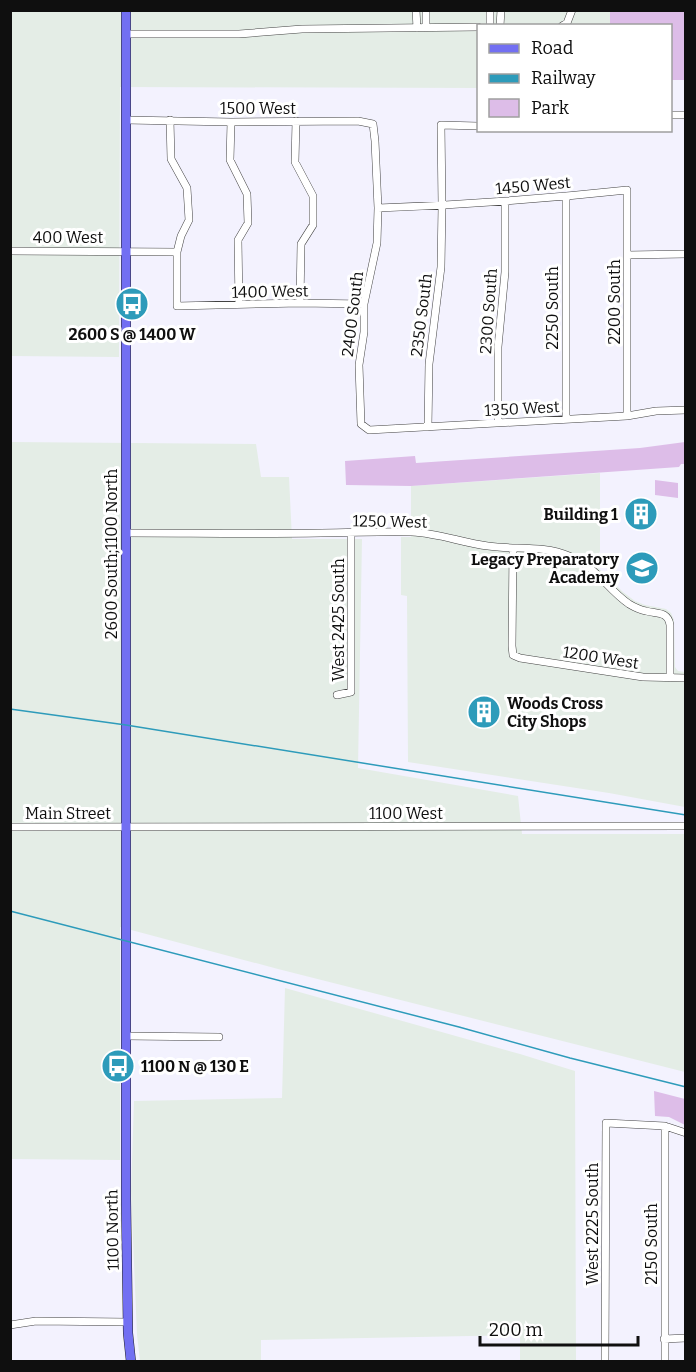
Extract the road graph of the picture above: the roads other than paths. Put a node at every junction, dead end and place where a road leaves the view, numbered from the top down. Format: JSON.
{"nodes":[{"id":1,"x":126,"y":10,"type":"edge"},
{"id":2,"x":416,"y":10,"type":"edge"},
{"id":3,"x":426,"y":10,"type":"edge"},
{"id":4,"x":572,"y":10,"type":"edge"},
{"id":5,"x":565,"y":24,"type":"edge"},
{"id":6,"x":477,"y":27,"type":"edge"},
{"id":7,"x":417,"y":28,"type":"junction"},
{"id":8,"x":426,"y":28,"type":"junction"},
{"id":9,"x":126,"y":34,"type":"junction"},
{"id":10,"x":126,"y":120,"type":"junction"},
{"id":11,"x":170,"y":120,"type":"junction"},
{"id":12,"x":231,"y":122,"type":"junction"},
{"id":13,"x":296,"y":122,"type":"junction"},
{"id":14,"x":477,"y":126,"type":"edge"},
{"id":15,"x":627,"y":189,"type":"joint"},
{"id":16,"x":566,"y":196,"type":"junction"},
{"id":17,"x":505,"y":202,"type":"junction"},
{"id":18,"x":442,"y":206,"type":"junction"},
{"id":19,"x":378,"y":208,"type":"junction"},
{"id":20,"x":10,"y":251,"type":"edge"},
{"id":21,"x":126,"y":251,"type":"junction"},
{"id":22,"x":177,"y":252,"type":"junction"},
{"id":23,"x":686,"y":254,"type":"edge"},
{"id":24,"x":627,"y":255,"type":"junction"},
{"id":25,"x":300,"y":303,"type":"junction"},
{"id":26,"x":239,"y":304,"type":"junction"},
{"id":27,"x":364,"y":304,"type":"junction"},
{"id":28,"x":686,"y":410,"type":"edge"},
{"id":29,"x":627,"y":416,"type":"junction"},
{"id":30,"x":566,"y":419,"type":"junction"},
{"id":31,"x":498,"y":423,"type":"junction"},
{"id":32,"x":361,"y":424,"type":"joint"},
{"id":33,"x":428,"y":427,"type":"junction"},
{"id":34,"x":126,"y":533,"type":"junction"},
{"id":35,"x":351,"y":533,"type":"junction"},
{"id":36,"x":513,"y":548,"type":"junction"},
{"id":37,"x":670,"y":678,"type":"junction"},
{"id":38,"x":686,"y":678,"type":"edge"},
{"id":39,"x":337,"y":695,"type":"dead end"},
{"id":40,"x":686,"y":826,"type":"edge"},
{"id":41,"x":10,"y":827,"type":"edge"},
{"id":42,"x":126,"y":827,"type":"junction"},
{"id":43,"x":126,"y":1036,"type":"junction"},
{"id":44,"x":219,"y":1037,"type":"dead end"},
{"id":45,"x":126,"y":1097,"type":"joint"},
{"id":46,"x":665,"y":1126,"type":"junction"},
{"id":47,"x":686,"y":1133,"type":"edge"},
{"id":48,"x":128,"y":1322,"type":"junction"},
{"id":49,"x":10,"y":1325,"type":"edge"},
{"id":50,"x":686,"y":1338,"type":"edge"},
{"id":51,"x":664,"y":1339,"type":"junction"},
{"id":52,"x":131,"y":1362,"type":"edge"},
{"id":53,"x":605,"y":1362,"type":"edge"},
{"id":54,"x":664,"y":1362,"type":"edge"}],
"edges":[{"from":1,"to":9,"type":"main road","name":"2600 South;1100 North"},
{"from":2,"to":7,"type":"street"},
{"from":3,"to":8,"type":"street"},
{"from":4,"to":5,"type":"street"},
{"from":6,"to":8,"type":"street"},
{"from":7,"to":8,"type":"street"},
{"from":7,"to":9,"type":"street"},
{"from":9,"to":10,"type":"main road","name":"2600 South;1100 North"},
{"from":10,"to":11,"type":"street","name":"1500 West"},
{"from":10,"to":21,"type":"main road","name":"2600 South;1100 North"},
{"from":11,"to":12,"type":"street","name":"1500 West"},
{"from":11,"to":22,"type":"street"},
{"from":12,"to":13,"type":"street","name":"1500 West"},
{"from":12,"to":26,"type":"street"},
{"from":13,"to":19,"type":"street","name":"1500 West"},
{"from":13,"to":25,"type":"street"},
{"from":14,"to":18,"type":"street","name":"2350 South"},
{"from":15,"to":16,"type":"street","name":"1450 West"},
{"from":15,"to":24,"type":"street","name":"2200 South"},
{"from":16,"to":17,"type":"street","name":"1450 West"},
{"from":16,"to":30,"type":"street","name":"2250 South"},
{"from":17,"to":18,"type":"street","name":"1450 West"},
{"from":17,"to":31,"type":"street","name":"2300 South"},
{"from":18,"to":19,"type":"street"},
{"from":18,"to":33,"type":"street","name":"2350 South"},
{"from":19,"to":27,"type":"street","name":"2400 South"},
{"from":20,"to":21,"type":"street","name":"400 West"},
{"from":21,"to":22,"type":"street","name":"400 West"},
{"from":21,"to":34,"type":"main road","name":"2600 South;1100 North"},
{"from":22,"to":26,"type":"street","name":"1400 West"},
{"from":23,"to":24,"type":"street"},
{"from":24,"to":29,"type":"street","name":"2200 South"},
{"from":25,"to":26,"type":"street","name":"1400 West"},
{"from":25,"to":27,"type":"street","name":"1400 West"},
{"from":27,"to":32,"type":"street","name":"2400 South"},
{"from":28,"to":29,"type":"street","name":"1350 West"},
{"from":29,"to":30,"type":"street","name":"1350 West"},
{"from":30,"to":31,"type":"street","name":"1350 West"},
{"from":31,"to":33,"type":"street","name":"1350 West"},
{"from":32,"to":33,"type":"street","name":"1350 West"},
{"from":34,"to":35,"type":"street","name":"1250 West"},
{"from":34,"to":42,"type":"main road","name":"2600 South;1100 North"},
{"from":35,"to":36,"type":"street","name":"1250 West"},
{"from":35,"to":39,"type":"street","name":"West 2425 South"},
{"from":36,"to":37,"type":"street","name":"1250 West"},
{"from":36,"to":37,"type":"street","name":"1200 West"},
{"from":37,"to":38,"type":"street","name":"1200 West"},
{"from":40,"to":42,"type":"street","name":"1100 West"},
{"from":41,"to":42,"type":"street","name":"Main Street"},
{"from":42,"to":43,"type":"main road","name":"2600 South;1100 North"},
{"from":43,"to":44,"type":"street"},
{"from":43,"to":45,"type":"main road","name":"2600 South;1100 North"},
{"from":45,"to":48,"type":"main road","name":"1100 North"},
{"from":46,"to":47,"type":"street"},
{"from":46,"to":51,"type":"street","name":"2150 South"},
{"from":46,"to":53,"type":"street","name":"West 2225 South"},
{"from":48,"to":49,"type":"street"},
{"from":48,"to":52,"type":"main road","name":"1100 North"},
{"from":50,"to":51,"type":"street"},
{"from":51,"to":54,"type":"street","name":"2150 South"}]}
